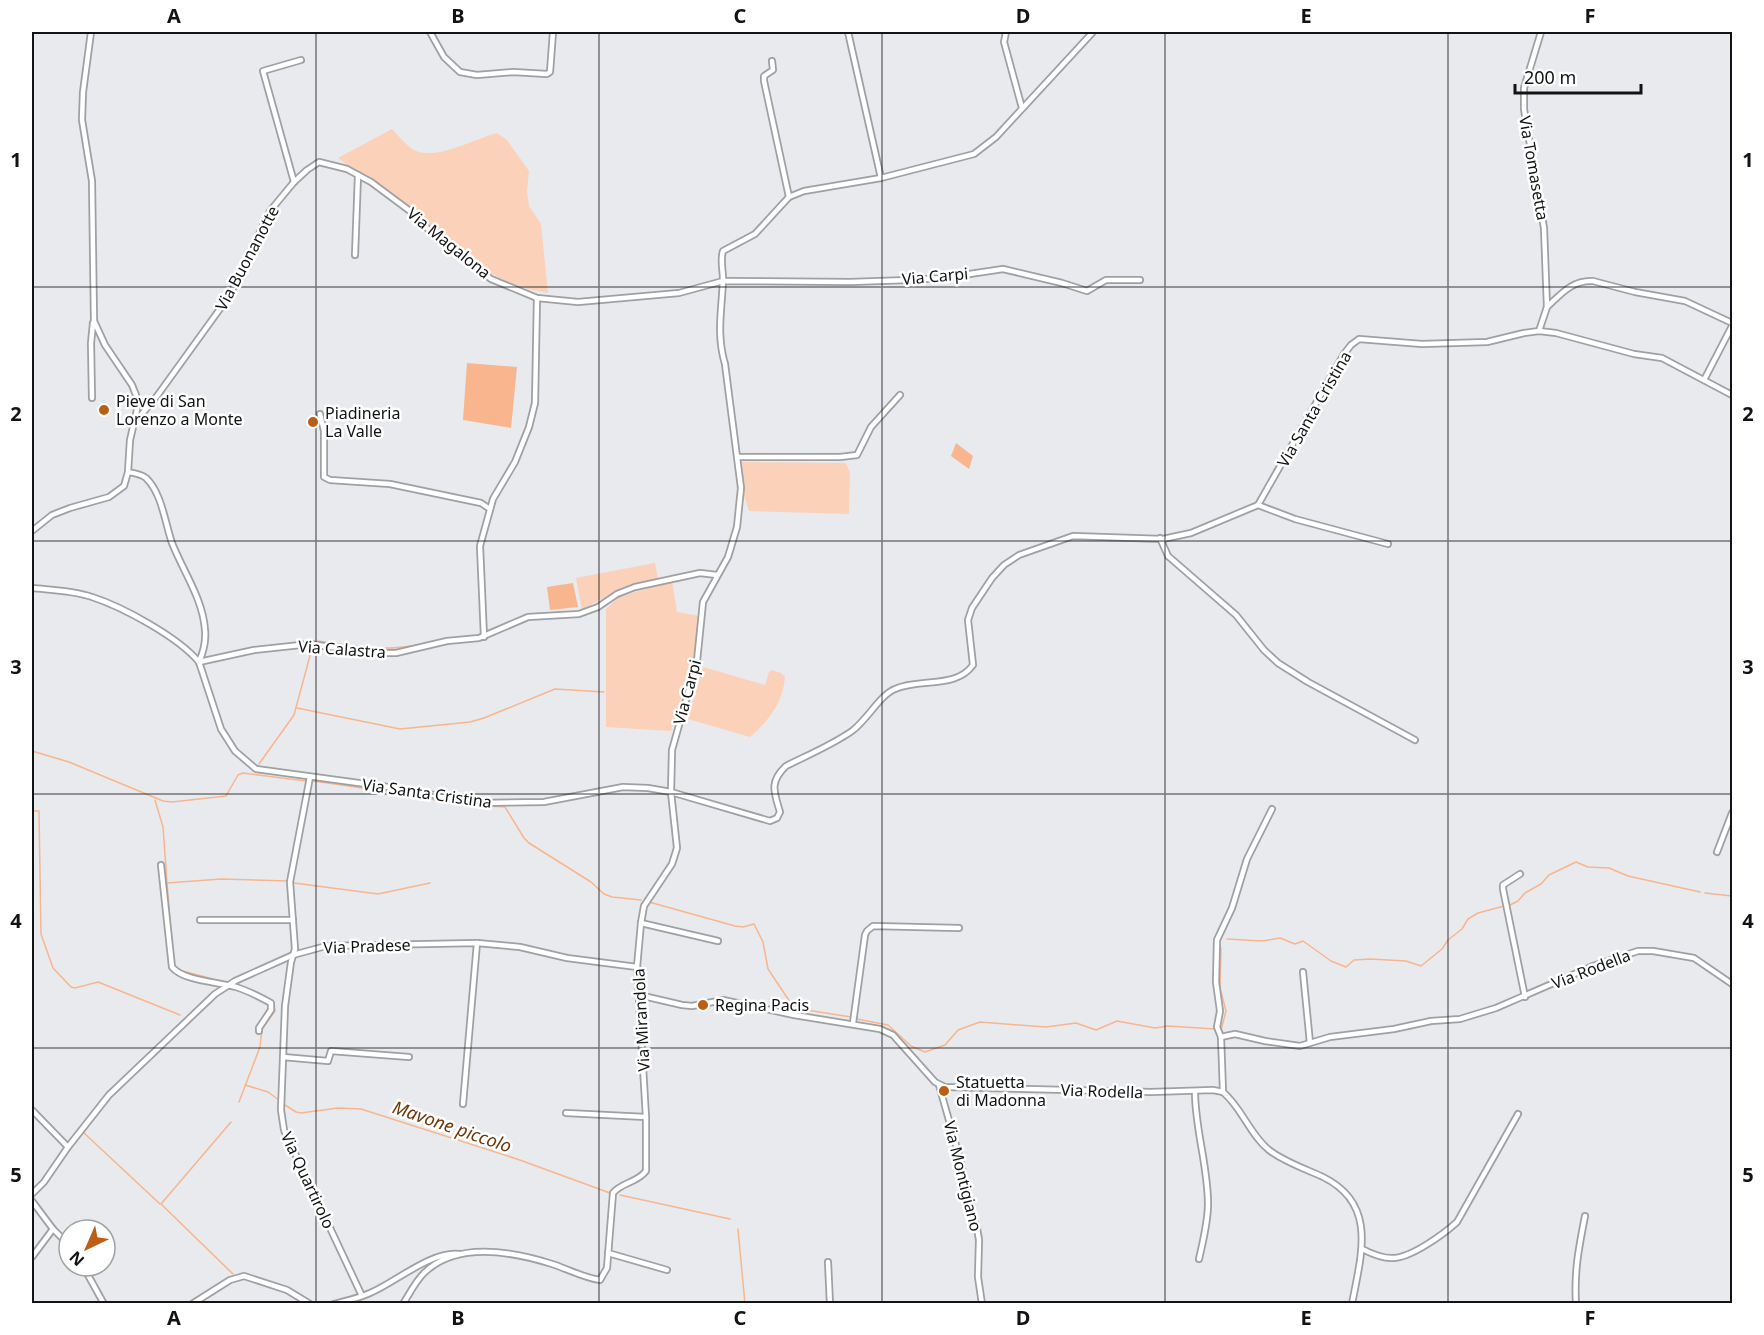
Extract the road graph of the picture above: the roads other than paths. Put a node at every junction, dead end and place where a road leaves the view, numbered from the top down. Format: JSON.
{"nodes":[{"id":1,"x":91,"y":32,"type":"edge"},
{"id":2,"x":430,"y":32,"type":"edge"},
{"id":3,"x":553,"y":32,"type":"edge"},
{"id":4,"x":848,"y":32,"type":"edge"},
{"id":5,"x":1006,"y":32,"type":"edge"},
{"id":6,"x":1093,"y":32,"type":"edge"},
{"id":7,"x":1541,"y":32,"type":"edge"},
{"id":8,"x":301,"y":60,"type":"dead end"},
{"id":9,"x":772,"y":61,"type":"dead end"},
{"id":10,"x":1022,"y":108,"type":"junction"},
{"id":11,"x":319,"y":162,"type":"joint"},
{"id":12,"x":358,"y":175,"type":"junction"},
{"id":13,"x":880,"y":178,"type":"junction"},
{"id":14,"x":294,"y":182,"type":"junction"},
{"id":15,"x":789,"y":197,"type":"junction"},
{"id":16,"x":355,"y":255,"type":"dead end"},
{"id":17,"x":1140,"y":280,"type":"dead end"},
{"id":18,"x":723,"y":281,"type":"junction"},
{"id":19,"x":537,"y":298,"type":"junction"},
{"id":20,"x":1547,"y":307,"type":"junction"},
{"id":21,"x":94,"y":321,"type":"junction"},
{"id":22,"x":1732,"y":324,"type":"edge"},
{"id":23,"x":1539,"y":331,"type":"junction"},
{"id":24,"x":1704,"y":380,"type":"junction"},
{"id":25,"x":900,"y":395,"type":"dead end"},
{"id":26,"x":1732,"y":395,"type":"edge"},
{"id":27,"x":92,"y":398,"type":"dead end"},
{"id":28,"x":320,"y":414,"type":"dead end"},
{"id":29,"x":136,"y":421,"type":"junction"},
{"id":30,"x":738,"y":457,"type":"junction"},
{"id":31,"x":128,"y":472,"type":"junction"},
{"id":32,"x":1258,"y":505,"type":"junction"},
{"id":33,"x":490,"y":509,"type":"junction"},
{"id":34,"x":32,"y":531,"type":"edge"},
{"id":35,"x":1160,"y":538,"type":"junction"},
{"id":36,"x":1388,"y":544,"type":"dead end"},
{"id":37,"x":717,"y":575,"type":"junction"},
{"id":38,"x":32,"y":588,"type":"edge"},
{"id":39,"x":484,"y":637,"type":"junction"},
{"id":40,"x":199,"y":662,"type":"junction"},
{"id":41,"x":1414,"y":740,"type":"dead end"},
{"id":42,"x":310,"y":777,"type":"junction"},
{"id":43,"x":671,"y":792,"type":"junction"},
{"id":44,"x":1272,"y":809,"type":"dead end"},
{"id":45,"x":1732,"y":813,"type":"edge"},
{"id":46,"x":1717,"y":852,"type":"dead end"},
{"id":47,"x":161,"y":865,"type":"dead end"},
{"id":48,"x":1520,"y":874,"type":"dead end"},
{"id":49,"x":200,"y":920,"type":"dead end"},
{"id":50,"x":293,"y":920,"type":"junction"},
{"id":51,"x":641,"y":923,"type":"junction"},
{"id":52,"x":959,"y":928,"type":"dead end"},
{"id":53,"x":718,"y":941,"type":"dead end"},
{"id":54,"x":477,"y":943,"type":"junction"},
{"id":55,"x":293,"y":955,"type":"junction"},
{"id":56,"x":637,"y":967,"type":"junction"},
{"id":57,"x":1303,"y":972,"type":"dead end"},
{"id":58,"x":1732,"y":984,"type":"edge"},
{"id":59,"x":228,"y":985,"type":"junction"},
{"id":60,"x":639,"y":995,"type":"junction"},
{"id":61,"x":1525,"y":997,"type":"junction"},
{"id":62,"x":853,"y":1023,"type":"junction"},
{"id":63,"x":260,"y":1031,"type":"dead end"},
{"id":64,"x":1221,"y":1037,"type":"junction"},
{"id":65,"x":1310,"y":1043,"type":"junction"},
{"id":66,"x":283,"y":1057,"type":"junction"},
{"id":67,"x":409,"y":1057,"type":"dead end"},
{"id":68,"x":939,"y":1085,"type":"junction"},
{"id":69,"x":1195,"y":1092,"type":"junction"},
{"id":70,"x":1223,"y":1092,"type":"junction"},
{"id":71,"x":463,"y":1104,"type":"dead end"},
{"id":72,"x":32,"y":1110,"type":"edge"},
{"id":73,"x":566,"y":1113,"type":"dead end"},
{"id":74,"x":1518,"y":1114,"type":"dead end"},
{"id":75,"x":646,"y":1117,"type":"junction"},
{"id":76,"x":68,"y":1147,"type":"junction"},
{"id":77,"x":32,"y":1194,"type":"edge"},
{"id":78,"x":32,"y":1201,"type":"edge"},
{"id":79,"x":1585,"y":1216,"type":"dead end"},
{"id":80,"x":53,"y":1229,"type":"junction"},
{"id":81,"x":57,"y":1233,"type":"edge"},
{"id":82,"x":1362,"y":1250,"type":"junction"},
{"id":83,"x":608,"y":1253,"type":"junction"},
{"id":84,"x":460,"y":1254,"type":"junction"},
{"id":85,"x":32,"y":1257,"type":"edge"},
{"id":86,"x":1199,"y":1259,"type":"dead end"},
{"id":87,"x":828,"y":1262,"type":"dead end"},
{"id":88,"x":667,"y":1270,"type":"dead end"},
{"id":89,"x":90,"y":1278,"type":"edge"},
{"id":90,"x":362,"y":1296,"type":"junction"},
{"id":91,"x":104,"y":1304,"type":"edge"},
{"id":92,"x":192,"y":1304,"type":"edge"},
{"id":93,"x":310,"y":1304,"type":"edge"},
{"id":94,"x":334,"y":1304,"type":"edge"},
{"id":95,"x":403,"y":1304,"type":"edge"},
{"id":96,"x":830,"y":1304,"type":"edge"},
{"id":97,"x":982,"y":1304,"type":"edge"},
{"id":98,"x":1352,"y":1304,"type":"edge"},
{"id":99,"x":1576,"y":1304,"type":"edge"}],
"edges":[{"from":1,"to":21,"type":"street"},
{"from":2,"to":3,"type":"street"},
{"from":4,"to":13,"type":"street"},
{"from":5,"to":10,"type":"street"},
{"from":6,"to":10,"type":"street"},
{"from":7,"to":20,"type":"street","name":"Via Tomasetta"},
{"from":8,"to":14,"type":"street"},
{"from":9,"to":15,"type":"street"},
{"from":10,"to":13,"type":"street"},
{"from":11,"to":12,"type":"street","name":"Via Magalona"},
{"from":11,"to":14,"type":"street","name":"Via Buonanotte"},
{"from":12,"to":16,"type":"street"},
{"from":12,"to":19,"type":"street","name":"Via Magalona"},
{"from":13,"to":15,"type":"street"},
{"from":14,"to":29,"type":"street","name":"Via Buonanotte"},
{"from":15,"to":18,"type":"street","name":"Via Carpi"},
{"from":17,"to":18,"type":"street","name":"Via Carpi"},
{"from":18,"to":19,"type":"street","name":"Via Magalona"},
{"from":18,"to":30,"type":"street","name":"Via Carpi"},
{"from":19,"to":33,"type":"street"},
{"from":20,"to":22,"type":"street","name":"Via Tomasetta"},
{"from":20,"to":23,"type":"street","name":"Via Tomasetta"},
{"from":21,"to":27,"type":"street"},
{"from":21,"to":29,"type":"street"},
{"from":22,"to":24,"type":"street"},
{"from":23,"to":24,"type":"street","name":"Via Santa Cristina"},
{"from":23,"to":32,"type":"street","name":"Via Santa Cristina"},
{"from":24,"to":26,"type":"street","name":"Via Santa Cristina"},
{"from":25,"to":30,"type":"street"},
{"from":28,"to":33,"type":"street"},
{"from":29,"to":31,"type":"street"},
{"from":30,"to":37,"type":"street","name":"Via Carpi"},
{"from":31,"to":34,"type":"street"},
{"from":31,"to":40,"type":"street","name":"Via Santa Cristina"},
{"from":32,"to":35,"type":"street","name":"Via Santa Cristina"},
{"from":32,"to":36,"type":"street"},
{"from":33,"to":39,"type":"street"},
{"from":35,"to":41,"type":"street"},
{"from":35,"to":43,"type":"street","name":"Via Santa Cristina"},
{"from":37,"to":39,"type":"street","name":"Via Calastra"},
{"from":37,"to":43,"type":"street","name":"Via Carpi"},
{"from":38,"to":40,"type":"street"},
{"from":39,"to":40,"type":"street","name":"Via Calastra"},
{"from":40,"to":42,"type":"street","name":"Via Santa Cristina"},
{"from":42,"to":43,"type":"street","name":"Via Santa Cristina"},
{"from":42,"to":50,"type":"street","name":"Via Quartirolo"},
{"from":43,"to":51,"type":"street","name":"Via Mirandola"},
{"from":44,"to":64,"type":"street"},
{"from":45,"to":46,"type":"street"},
{"from":47,"to":59,"type":"street"},
{"from":48,"to":61,"type":"street"},
{"from":49,"to":50,"type":"street"},
{"from":50,"to":55,"type":"street","name":"Via Quartirolo"},
{"from":51,"to":53,"type":"street"},
{"from":51,"to":56,"type":"street","name":"Via Mirandola"},
{"from":52,"to":62,"type":"street"},
{"from":54,"to":55,"type":"street","name":"Via Pradese"},
{"from":54,"to":56,"type":"street","name":"Via Pradese"},
{"from":54,"to":71,"type":"street"},
{"from":55,"to":59,"type":"street","name":"Via Pradese"},
{"from":55,"to":66,"type":"street","name":"Via Quartirolo"},
{"from":56,"to":60,"type":"street","name":"Via Mirandola"},
{"from":57,"to":65,"type":"street"},
{"from":58,"to":61,"type":"street","name":"Via Rodella"},
{"from":59,"to":63,"type":"street"},
{"from":59,"to":76,"type":"street","name":"Via Pradese"},
{"from":60,"to":62,"type":"street"},
{"from":60,"to":75,"type":"street","name":"Via Mirandola"},
{"from":61,"to":65,"type":"street","name":"Via Rodella"},
{"from":62,"to":68,"type":"street"},
{"from":64,"to":65,"type":"street","name":"Via Rodella"},
{"from":64,"to":70,"type":"street"},
{"from":66,"to":67,"type":"street"},
{"from":66,"to":90,"type":"street","name":"Via Quartirolo"},
{"from":68,"to":69,"type":"street","name":"Via Rodella"},
{"from":68,"to":97,"type":"street","name":"Via Montigiano"},
{"from":69,"to":70,"type":"street","name":"Via Rodella"},
{"from":69,"to":86,"type":"street"},
{"from":70,"to":82,"type":"street"},
{"from":72,"to":76,"type":"street"},
{"from":73,"to":75,"type":"street"},
{"from":74,"to":82,"type":"street"},
{"from":75,"to":83,"type":"street","name":"Via Mirandola"},
{"from":76,"to":77,"type":"street","name":"Via Pradese"},
{"from":78,"to":80,"type":"street"},
{"from":79,"to":99,"type":"street"},
{"from":80,"to":81,"type":"street"},
{"from":80,"to":85,"type":"street"},
{"from":82,"to":98,"type":"street"},
{"from":83,"to":84,"type":"street","name":"Via Mirandola"},
{"from":83,"to":88,"type":"street"},
{"from":84,"to":90,"type":"street"},
{"from":84,"to":95,"type":"street","name":"Via Mirandola"},
{"from":87,"to":96,"type":"street"},
{"from":89,"to":91,"type":"street"},
{"from":90,"to":94,"type":"street"},
{"from":92,"to":93,"type":"street"}]}
